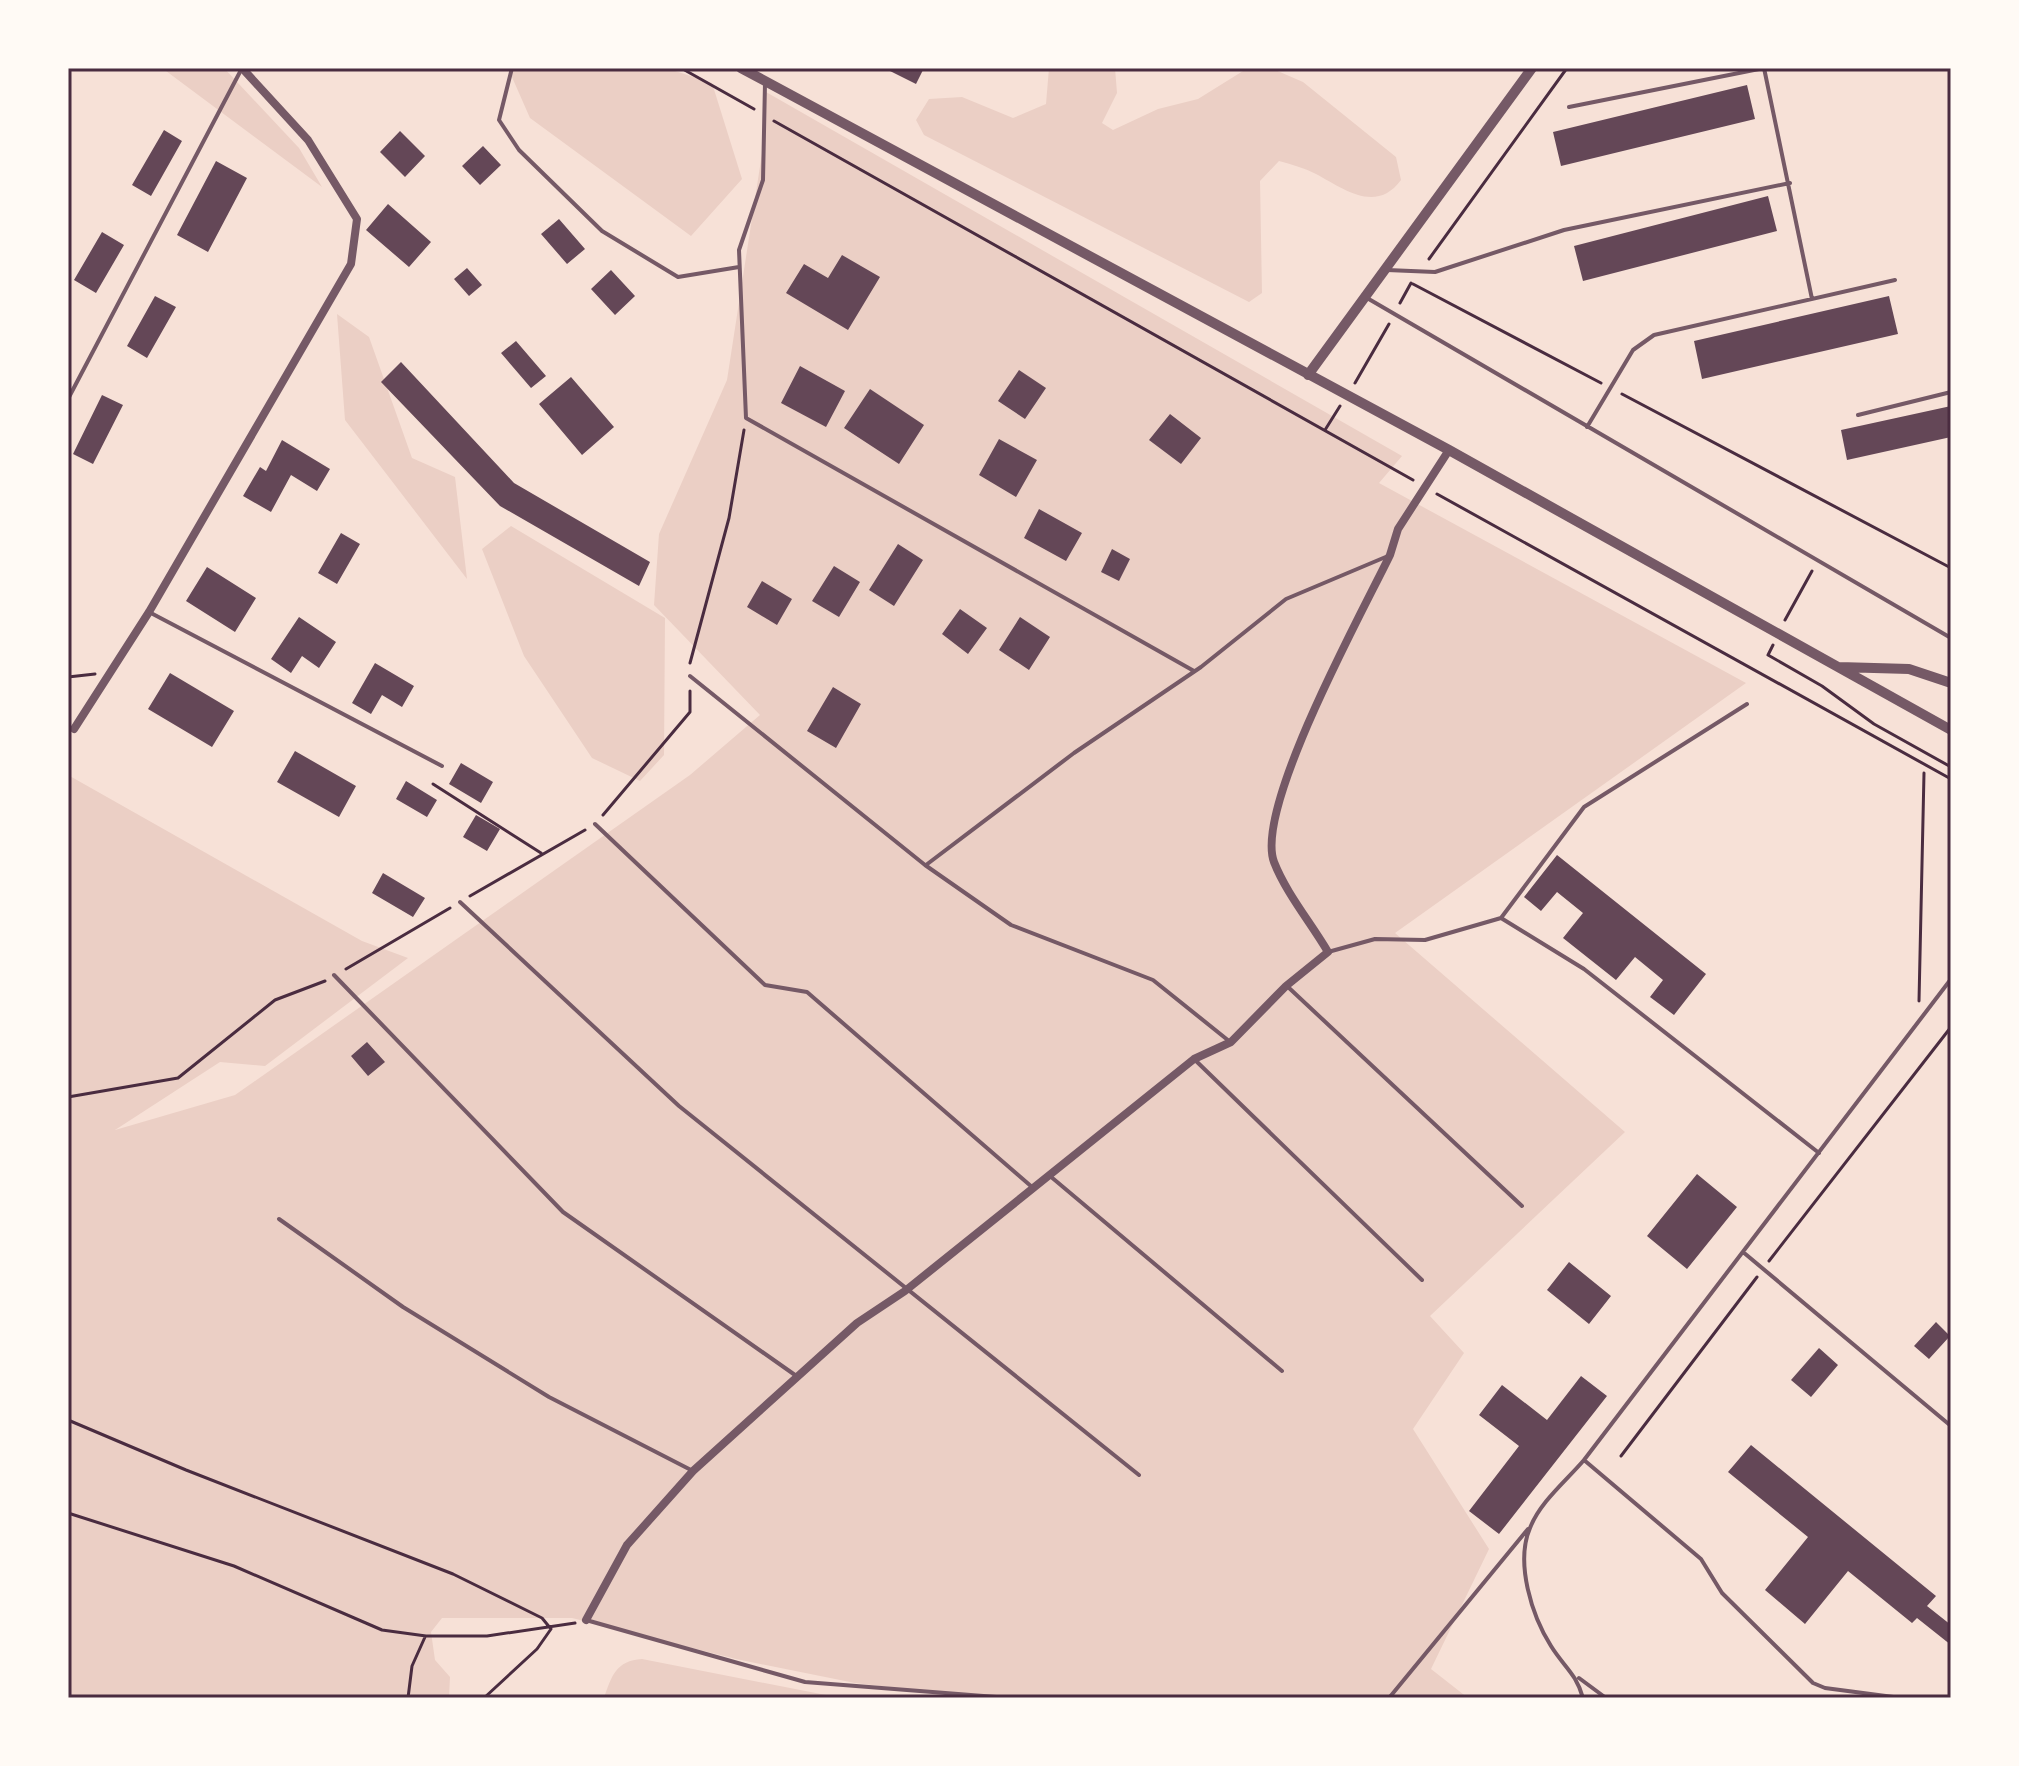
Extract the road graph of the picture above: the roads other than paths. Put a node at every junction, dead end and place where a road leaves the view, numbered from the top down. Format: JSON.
{"nodes":[{"id":1,"x":242,"y":68,"type":"edge"},
{"id":2,"x":512,"y":68,"type":"edge"},
{"id":3,"x":741,"y":68,"type":"edge"},
{"id":4,"x":1532,"y":68,"type":"edge"},
{"id":5,"x":765,"y":81,"type":"junction"},
{"id":6,"x":1569,"y":107,"type":"dead end"},
{"id":7,"x":1790,"y":183,"type":"junction"},
{"id":8,"x":739,"y":267,"type":"junction"},
{"id":9,"x":1385,"y":270,"type":"junction"},
{"id":10,"x":1895,"y":280,"type":"dead end"},
{"id":11,"x":1365,"y":296,"type":"junction"},
{"id":12,"x":1812,"y":299,"type":"junction"},
{"id":13,"x":1308,"y":375,"type":"junction"},
{"id":14,"x":1951,"y":392,"type":"edge"},
{"id":15,"x":68,"y":399,"type":"edge"},
{"id":16,"x":1858,"y":415,"type":"dead end"},
{"id":17,"x":1587,"y":427,"type":"junction"},
{"id":18,"x":1449,"y":450,"type":"junction"},
{"id":19,"x":1390,"y":555,"type":"junction"},
{"id":20,"x":149,"y":612,"type":"junction"},
{"id":21,"x":1951,"y":638,"type":"edge"},
{"id":22,"x":1835,"y":667,"type":"junction"},
{"id":23,"x":1194,"y":671,"type":"junction"},
{"id":24,"x":690,"y":676,"type":"road end"},
{"id":25,"x":1951,"y":683,"type":"edge"},
{"id":26,"x":1747,"y":704,"type":"dead end"},
{"id":27,"x":74,"y":729,"type":"dead end"},
{"id":28,"x":1951,"y":730,"type":"edge"},
{"id":29,"x":442,"y":766,"type":"dead end"},
{"id":30,"x":595,"y":824,"type":"road end"},
{"id":31,"x":925,"y":865,"type":"junction"},
{"id":32,"x":460,"y":902,"type":"road end"},
{"id":33,"x":1501,"y":918,"type":"junction"},
{"id":34,"x":1328,"y":952,"type":"junction"},
{"id":35,"x":334,"y":975,"type":"road end"},
{"id":36,"x":1951,"y":979,"type":"edge"},
{"id":37,"x":1286,"y":986,"type":"junction"},
{"id":38,"x":1231,"y":1042,"type":"junction"},
{"id":39,"x":1194,"y":1059,"type":"junction"},
{"id":40,"x":1819,"y":1153,"type":"junction"},
{"id":41,"x":1048,"y":1174,"type":"junction"},
{"id":42,"x":1032,"y":1187,"type":"junction"},
{"id":43,"x":1522,"y":1206,"type":"dead end"},
{"id":44,"x":279,"y":1219,"type":"dead end"},
{"id":45,"x":1743,"y":1252,"type":"junction"},
{"id":46,"x":1422,"y":1280,"type":"dead end"},
{"id":47,"x":905,"y":1291,"type":"junction"},
{"id":48,"x":1282,"y":1371,"type":"dead end"},
{"id":49,"x":797,"y":1377,"type":"junction"},
{"id":50,"x":1951,"y":1426,"type":"edge"},
{"id":51,"x":1584,"y":1460,"type":"junction"},
{"id":52,"x":693,"y":1471,"type":"junction"},
{"id":53,"x":1139,"y":1475,"type":"dead end"},
{"id":54,"x":1530,"y":1527,"type":"junction"},
{"id":55,"x":586,"y":1620,"type":"joint"},
{"id":56,"x":1577,"y":1676,"type":"junction"},
{"id":57,"x":1009,"y":1698,"type":"edge"},
{"id":58,"x":1389,"y":1698,"type":"edge"},
{"id":59,"x":1583,"y":1698,"type":"edge"},
{"id":60,"x":1606,"y":1698,"type":"edge"},
{"id":61,"x":1901,"y":1698,"type":"edge"}],
"edges":[{"from":1,"to":15,"type":"lane"},
{"from":1,"to":20,"type":"street"},
{"from":2,"to":8,"type":"lane"},
{"from":3,"to":5,"type":"street"},
{"from":4,"to":9,"type":"street"},
{"from":5,"to":8,"type":"lane"},
{"from":5,"to":13,"type":"street"},
{"from":6,"to":7,"type":"lane"},
{"from":7,"to":9,"type":"lane"},
{"from":7,"to":12,"type":"lane"},
{"from":8,"to":23,"type":"lane"},
{"from":9,"to":11,"type":"street"},
{"from":10,"to":12,"type":"lane"},
{"from":11,"to":13,"type":"street"},
{"from":11,"to":17,"type":"lane"},
{"from":12,"to":17,"type":"lane"},
{"from":13,"to":18,"type":"street"},
{"from":14,"to":16,"type":"lane"},
{"from":17,"to":21,"type":"lane"},
{"from":18,"to":19,"type":"street"},
{"from":18,"to":22,"type":"street"},
{"from":19,"to":23,"type":"lane"},
{"from":19,"to":34,"type":"street"},
{"from":20,"to":27,"type":"street"},
{"from":20,"to":29,"type":"lane"},
{"from":22,"to":25,"type":"street"},
{"from":22,"to":28,"type":"street"},
{"from":23,"to":31,"type":"lane"},
{"from":24,"to":31,"type":"lane"},
{"from":26,"to":33,"type":"lane"},
{"from":30,"to":42,"type":"lane"},
{"from":31,"to":38,"type":"lane"},
{"from":32,"to":47,"type":"lane"},
{"from":33,"to":34,"type":"lane"},
{"from":33,"to":40,"type":"lane"},
{"from":34,"to":37,"type":"street"},
{"from":35,"to":49,"type":"lane"},
{"from":36,"to":40,"type":"lane"},
{"from":37,"to":38,"type":"street"},
{"from":37,"to":43,"type":"lane"},
{"from":38,"to":39,"type":"street"},
{"from":39,"to":41,"type":"street"},
{"from":39,"to":46,"type":"lane"},
{"from":40,"to":45,"type":"lane"},
{"from":41,"to":42,"type":"street"},
{"from":41,"to":48,"type":"lane"},
{"from":42,"to":47,"type":"street"},
{"from":44,"to":52,"type":"lane"},
{"from":45,"to":50,"type":"lane"},
{"from":45,"to":51,"type":"lane"},
{"from":47,"to":49,"type":"street"},
{"from":47,"to":53,"type":"lane"},
{"from":49,"to":52,"type":"street"},
{"from":51,"to":54,"type":"lane"},
{"from":51,"to":61,"type":"lane"},
{"from":52,"to":55,"type":"street"},
{"from":54,"to":56,"type":"lane"},
{"from":54,"to":58,"type":"lane"},
{"from":55,"to":57,"type":"lane"},
{"from":56,"to":59,"type":"lane"},
{"from":56,"to":60,"type":"lane"}]}
